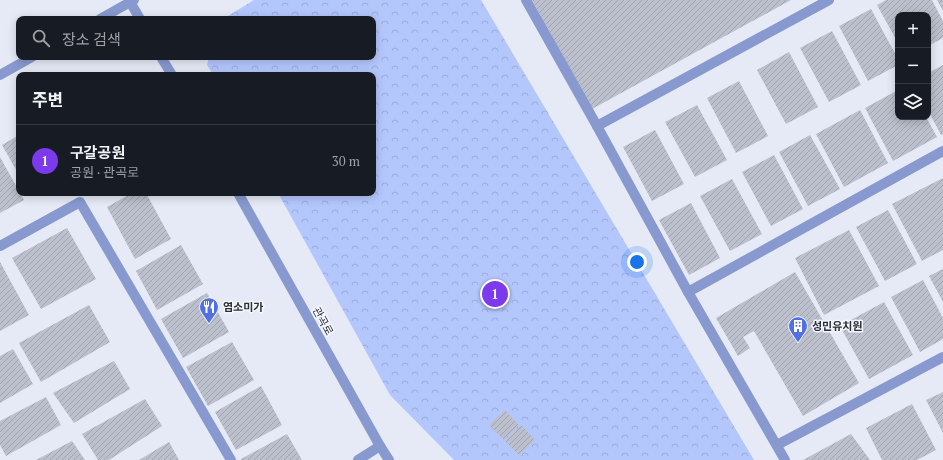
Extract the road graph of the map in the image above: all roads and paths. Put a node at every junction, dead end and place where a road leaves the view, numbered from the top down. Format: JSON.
{"nodes":[{"id":1,"x":526,"y":0,"type":"edge"},
{"id":2,"x":829,"y":0,"type":"edge"},
{"id":3,"x":132,"y":1,"type":"edge"},
{"id":4,"x":105,"y":16,"type":"edge"},
{"id":5,"x":139,"y":16,"type":"edge"},
{"id":6,"x":27,"y":60,"type":"edge"},
{"id":7,"x":163,"y":60,"type":"edge"},
{"id":8,"x":170,"y":72,"type":"edge"},
{"id":9,"x":0,"y":75,"type":"edge"},
{"id":10,"x":597,"y":126,"type":"junction"},
{"id":11,"x":943,"y":152,"type":"edge"},
{"id":12,"x":240,"y":196,"type":"edge"},
{"id":13,"x":0,"y":246,"type":"edge"},
{"id":14,"x":688,"y":292,"type":"junction"},
{"id":15,"x":943,"y":357,"type":"edge"},
{"id":16,"x":380,"y":446,"type":"junction"},
{"id":17,"x":777,"y":446,"type":"junction"},
{"id":18,"x":232,"y":460,"type":"edge"},
{"id":19,"x":358,"y":460,"type":"edge"},
{"id":20,"x":389,"y":460,"type":"edge"},
{"id":21,"x":785,"y":460,"type":"edge"}],
"edges":[{"from":1,"to":10,"type":"street"},
{"from":2,"to":10,"type":"street"},
{"from":3,"to":4,"type":"street"},
{"from":3,"to":5,"type":"street"},
{"from":6,"to":9,"type":"street"},
{"from":7,"to":8,"type":"street"},
{"from":10,"to":14,"type":"street"},
{"from":11,"to":14,"type":"street"},
{"from":12,"to":16,"type":"street","name":"관곡로"},
{"from":13,"to":18,"type":"street"},
{"from":14,"to":17,"type":"street"},
{"from":15,"to":17,"type":"street"},
{"from":16,"to":19,"type":"street"},
{"from":16,"to":20,"type":"street","name":"관곡로"},
{"from":17,"to":21,"type":"street"}]}
